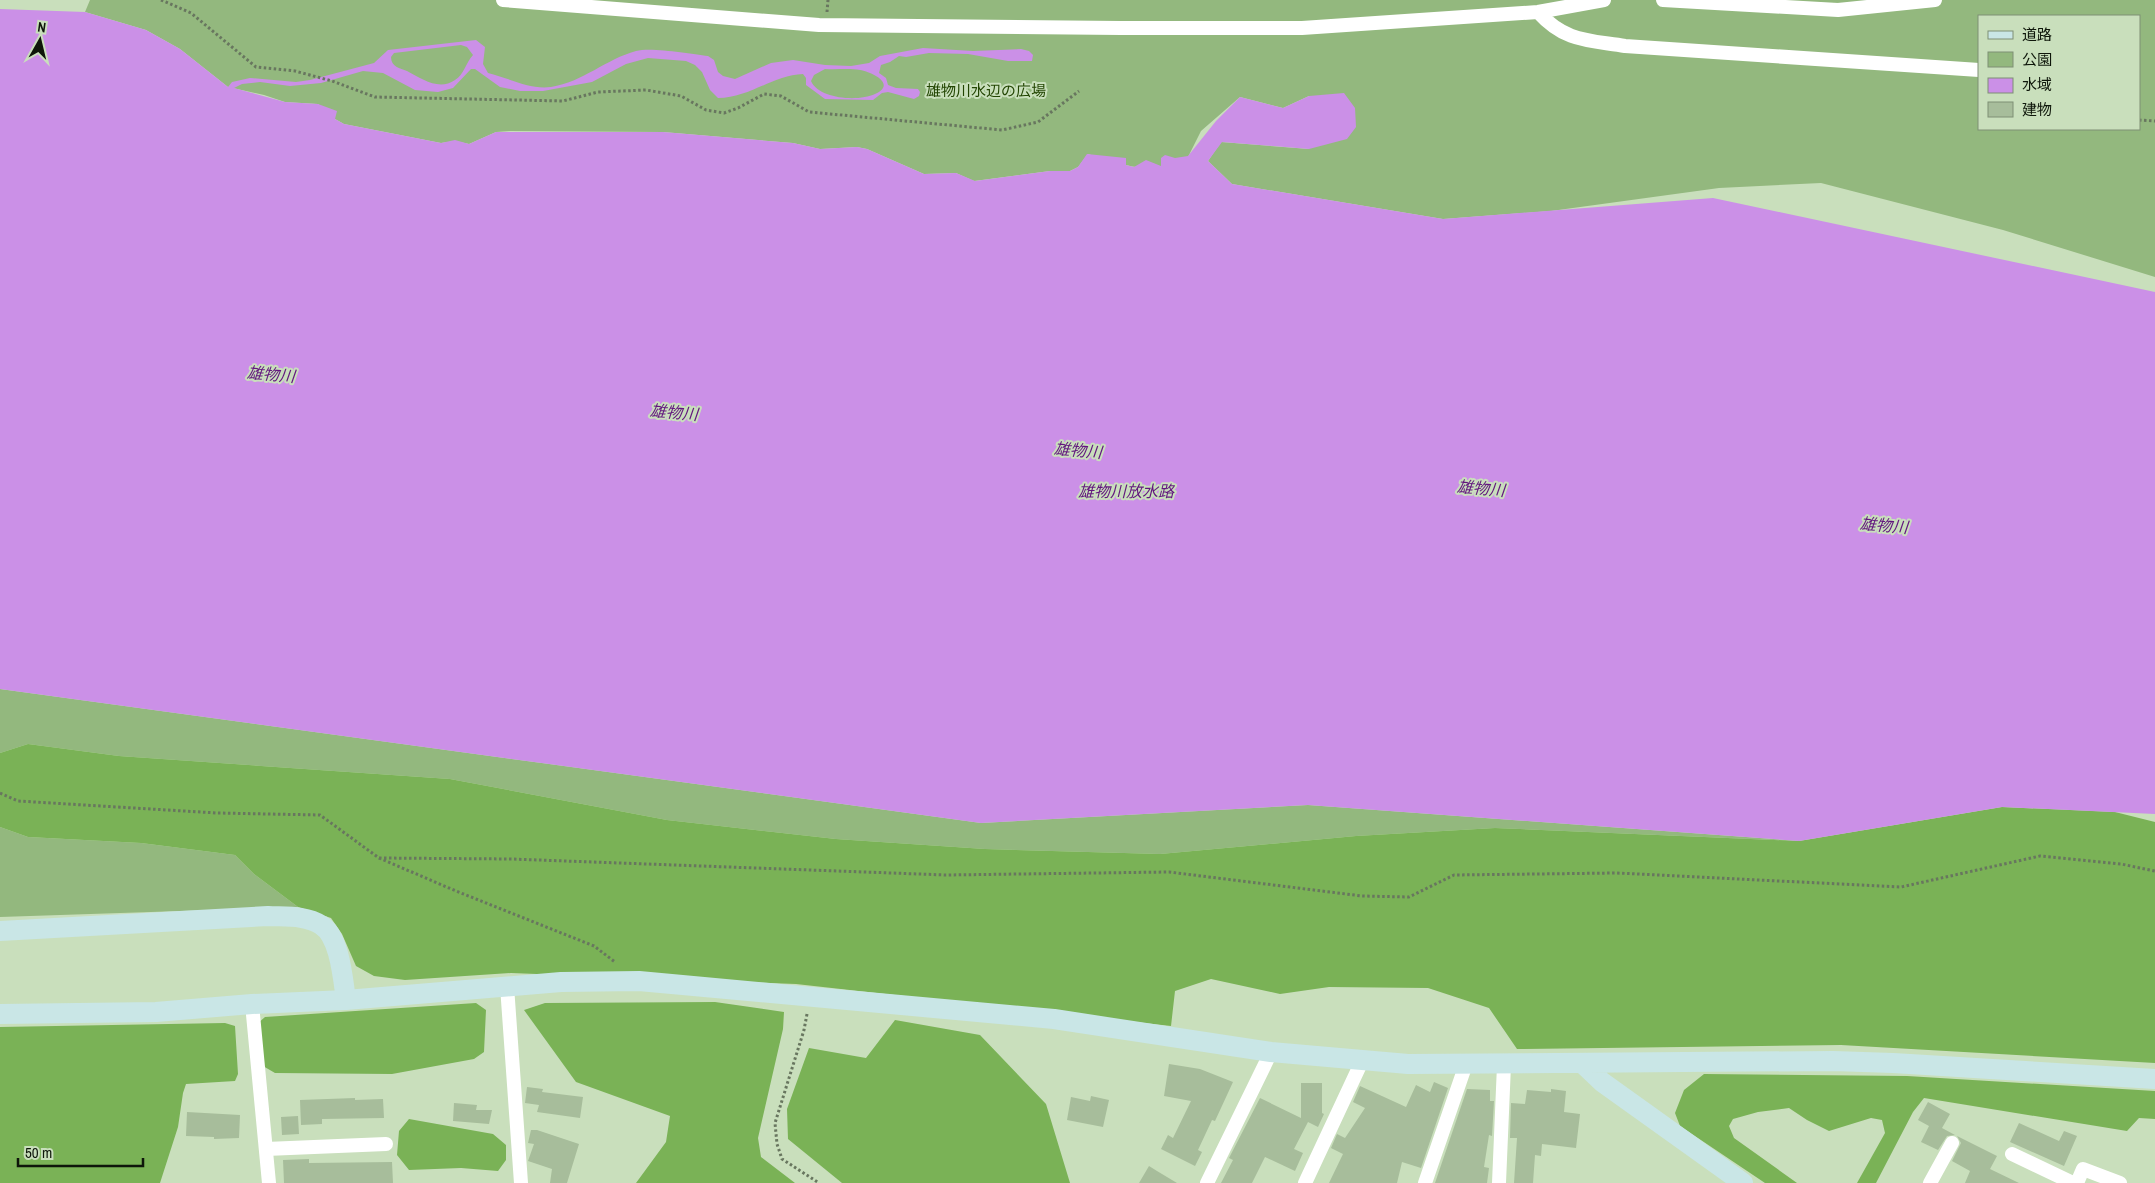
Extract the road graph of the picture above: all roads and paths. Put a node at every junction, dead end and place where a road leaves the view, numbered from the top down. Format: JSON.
{"nodes":[{"id":1,"x":161,"y":0,"type":"edge"},
{"id":2,"x":503,"y":0,"type":"edge"},
{"id":3,"x":1604,"y":0,"type":"edge"},
{"id":4,"x":1663,"y":0,"type":"edge"},
{"id":5,"x":1935,"y":0,"type":"edge"},
{"id":6,"x":1538,"y":12,"type":"junction"},
{"id":7,"x":1978,"y":70,"type":"edge"},
{"id":8,"x":1079,"y":91,"type":"dead end"},
{"id":9,"x":2140,"y":120,"type":"edge"},
{"id":10,"x":2155,"y":120,"type":"edge"},
{"id":11,"x":0,"y":793,"type":"edge"},
{"id":12,"x":379,"y":858,"type":"junction"},
{"id":13,"x":2155,"y":872,"type":"edge"},
{"id":14,"x":0,"y":931,"type":"edge"},
{"id":15,"x":616,"y":963,"type":"dead end"},
{"id":16,"x":507,"y":986,"type":"junction"},
{"id":17,"x":810,"y":996,"type":"junction"},
{"id":18,"x":346,"y":1000,"type":"junction"},
{"id":19,"x":252,"y":1004,"type":"junction"},
{"id":20,"x":0,"y":1014,"type":"edge"},
{"id":21,"x":1271,"y":1052,"type":"junction"},
{"id":22,"x":1362,"y":1060,"type":"junction"},
{"id":23,"x":1582,"y":1063,"type":"junction"},
{"id":24,"x":1466,"y":1064,"type":"junction"},
{"id":25,"x":1504,"y":1065,"type":"junction"},
{"id":26,"x":2155,"y":1079,"type":"edge"},
{"id":27,"x":1952,"y":1143,"type":"dead end"},
{"id":28,"x":386,"y":1144,"type":"dead end"},
{"id":29,"x":266,"y":1149,"type":"junction"},
{"id":30,"x":2012,"y":1154,"type":"dead end"},
{"id":31,"x":269,"y":1183,"type":"edge"},
{"id":32,"x":521,"y":1183,"type":"edge"},
{"id":33,"x":818,"y":1183,"type":"edge"},
{"id":34,"x":1207,"y":1183,"type":"edge"},
{"id":35,"x":1305,"y":1183,"type":"edge"},
{"id":36,"x":1425,"y":1183,"type":"edge"},
{"id":37,"x":1500,"y":1183,"type":"edge"},
{"id":38,"x":1743,"y":1183,"type":"edge"},
{"id":39,"x":1930,"y":1183,"type":"edge"},
{"id":40,"x":2073,"y":1183,"type":"edge"},
{"id":41,"x":2077,"y":1183,"type":"edge"},
{"id":42,"x":2120,"y":1183,"type":"edge"}],
"edges":[{"from":1,"to":8,"type":"path"},
{"from":2,"to":6,"type":"street"},
{"from":3,"to":6,"type":"street"},
{"from":4,"to":5,"type":"street"},
{"from":6,"to":7,"type":"street"},
{"from":9,"to":10,"type":"path"},
{"from":11,"to":12,"type":"path"},
{"from":12,"to":13,"type":"path"},
{"from":12,"to":15,"type":"path"},
{"from":14,"to":18,"type":"street"},
{"from":16,"to":17,"type":"street"},
{"from":16,"to":18,"type":"street"},
{"from":16,"to":32,"type":"street"},
{"from":17,"to":21,"type":"street"},
{"from":17,"to":33,"type":"path"},
{"from":18,"to":19,"type":"street"},
{"from":19,"to":20,"type":"street"},
{"from":19,"to":29,"type":"street"},
{"from":21,"to":22,"type":"street"},
{"from":21,"to":34,"type":"street"},
{"from":22,"to":24,"type":"street"},
{"from":22,"to":35,"type":"street"},
{"from":23,"to":25,"type":"street"},
{"from":23,"to":26,"type":"street"},
{"from":23,"to":38,"type":"street"},
{"from":24,"to":25,"type":"street"},
{"from":24,"to":36,"type":"street"},
{"from":25,"to":37,"type":"street"},
{"from":27,"to":39,"type":"street"},
{"from":28,"to":29,"type":"street"},
{"from":29,"to":31,"type":"street"},
{"from":30,"to":40,"type":"street"},
{"from":41,"to":42,"type":"street"}]}
